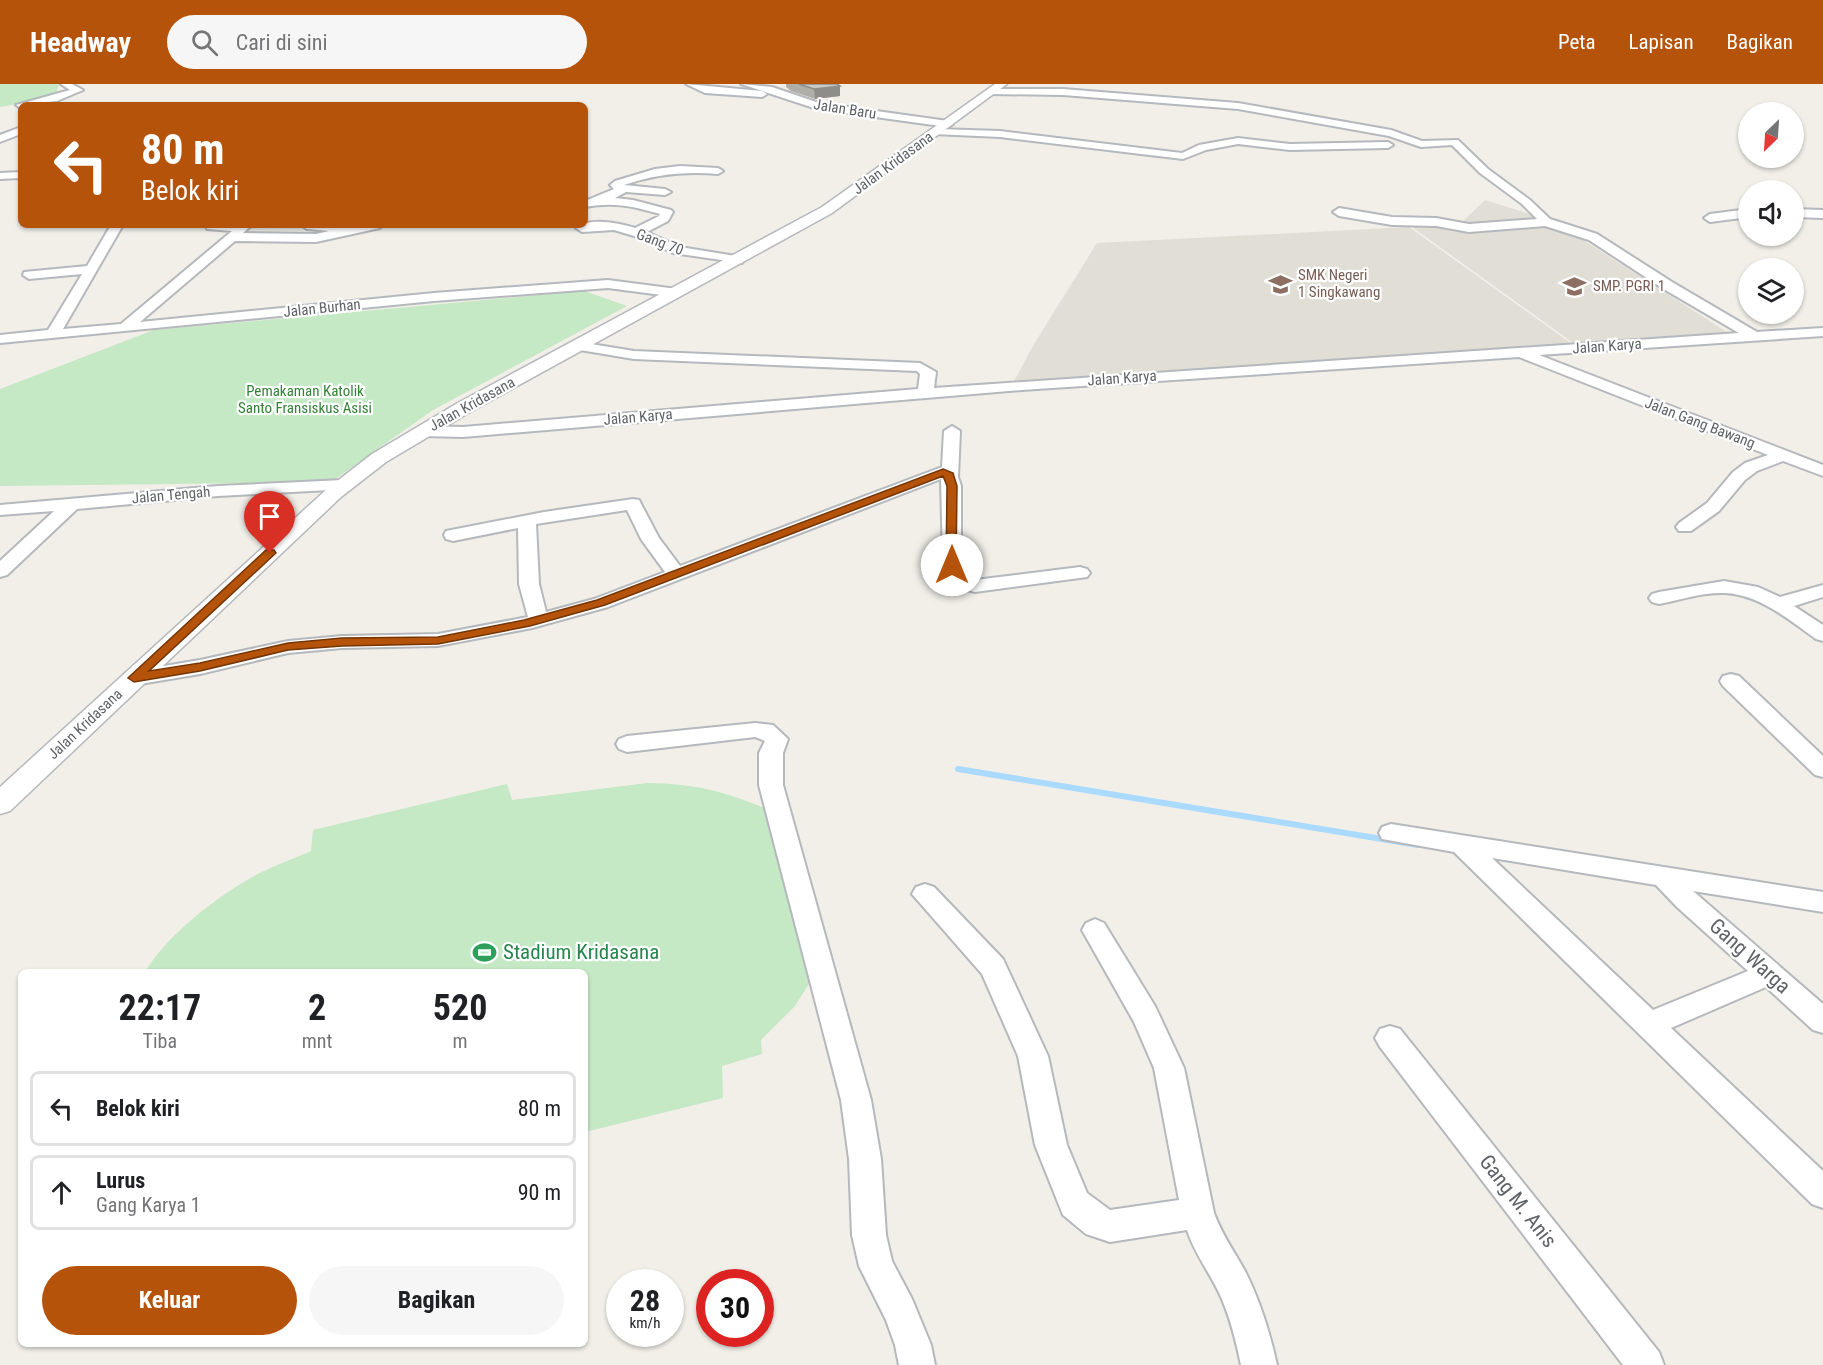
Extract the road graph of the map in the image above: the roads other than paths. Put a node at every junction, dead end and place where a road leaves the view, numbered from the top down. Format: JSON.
{"nodes":[{"id":1,"x":65,"y":84,"type":"edge"},
{"id":2,"x":690,"y":84,"type":"edge"},
{"id":3,"x":745,"y":84,"type":"edge"},
{"id":4,"x":997,"y":88,"type":"edge"},
{"id":5,"x":784,"y":94,"type":"junction"},
{"id":6,"x":38,"y":102,"type":"edge"},
{"id":7,"x":943,"y":128,"type":"junction"},
{"id":8,"x":18,"y":131,"type":"edge"},
{"id":9,"x":0,"y":139,"type":"edge"},
{"id":10,"x":1421,"y":144,"type":"junction"},
{"id":11,"x":718,"y":171,"type":"dead end"},
{"id":12,"x":622,"y":188,"type":"junction"},
{"id":13,"x":665,"y":192,"type":"dead end"},
{"id":14,"x":602,"y":200,"type":"junction"},
{"id":15,"x":588,"y":203,"type":"edge"},
{"id":16,"x":1738,"y":212,"type":"edge"},
{"id":17,"x":1339,"y":213,"type":"dead end"},
{"id":18,"x":1804,"y":213,"type":"edge"},
{"id":19,"x":1823,"y":214,"type":"edge"},
{"id":20,"x":1710,"y":218,"type":"dead end"},
{"id":21,"x":1546,"y":222,"type":"junction"},
{"id":22,"x":588,"y":227,"type":"edge"},
{"id":23,"x":115,"y":228,"type":"edge"},
{"id":24,"x":242,"y":228,"type":"edge"},
{"id":25,"x":338,"y":228,"type":"edge"},
{"id":26,"x":356,"y":228,"type":"edge"},
{"id":27,"x":349,"y":229,"type":"junction"},
{"id":28,"x":637,"y":232,"type":"junction"},
{"id":29,"x":232,"y":237,"type":"junction"},
{"id":30,"x":738,"y":260,"type":"junction"},
{"id":31,"x":91,"y":269,"type":"junction"},
{"id":32,"x":30,"y":275,"type":"dead end"},
{"id":33,"x":677,"y":293,"type":"junction"},
{"id":34,"x":125,"y":328,"type":"junction"},
{"id":35,"x":1823,"y":332,"type":"edge"},
{"id":36,"x":53,"y":334,"type":"junction"},
{"id":37,"x":1755,"y":337,"type":"junction"},
{"id":38,"x":0,"y":339,"type":"edge"},
{"id":39,"x":579,"y":346,"type":"junction"},
{"id":40,"x":1514,"y":352,"type":"junction"},
{"id":41,"x":925,"y":394,"type":"junction"},
{"id":42,"x":422,"y":431,"type":"junction"},
{"id":43,"x":952,"y":431,"type":"dead end"},
{"id":44,"x":1783,"y":456,"type":"junction"},
{"id":45,"x":1823,"y":471,"type":"edge"},
{"id":46,"x":950,"y":476,"type":"junction"},
{"id":47,"x":343,"y":485,"type":"junction"},
{"id":48,"x":72,"y":504,"type":"junction"},
{"id":49,"x":0,"y":510,"type":"edge"},
{"id":50,"x":527,"y":521,"type":"junction"},
{"id":51,"x":1685,"y":527,"type":"dead end"},
{"id":52,"x":453,"y":535,"type":"dead end"},
{"id":53,"x":0,"y":571,"type":"edge"},
{"id":54,"x":1080,"y":573,"type":"dead end"},
{"id":55,"x":676,"y":574,"type":"junction"},
{"id":56,"x":1823,"y":591,"type":"edge"},
{"id":57,"x":1659,"y":598,"type":"dead end"},
{"id":58,"x":1778,"y":604,"type":"junction"},
{"id":59,"x":540,"y":620,"type":"junction"},
{"id":60,"x":1823,"y":634,"type":"edge"},
{"id":61,"x":134,"y":678,"type":"junction"},
{"id":62,"x":1731,"y":681,"type":"dead end"},
{"id":63,"x":627,"y":744,"type":"dead end"},
{"id":64,"x":1823,"y":769,"type":"edge"},
{"id":65,"x":0,"y":804,"type":"edge"},
{"id":66,"x":1391,"y":833,"type":"dead end"},
{"id":67,"x":1469,"y":852,"type":"junction"},
{"id":68,"x":1669,"y":882,"type":"junction"},
{"id":69,"x":925,"y":894,"type":"dead end"},
{"id":70,"x":1823,"y":902,"type":"edge"},
{"id":71,"x":1095,"y":930,"type":"dead end"},
{"id":72,"x":1769,"y":974,"type":"junction"},
{"id":73,"x":1823,"y":1021,"type":"edge"},
{"id":74,"x":1651,"y":1024,"type":"junction"},
{"id":75,"x":1390,"y":1038,"type":"dead end"},
{"id":76,"x":1823,"y":1193,"type":"edge"},
{"id":77,"x":1198,"y":1213,"type":"junction"},
{"id":78,"x":917,"y":1365,"type":"edge"},
{"id":79,"x":1259,"y":1365,"type":"edge"},
{"id":80,"x":1646,"y":1365,"type":"edge"}],
"edges":[{"from":1,"to":6,"type":"street"},
{"from":2,"to":5,"type":"street"},
{"from":3,"to":5,"type":"street","name":"Jalan Baru"},
{"from":4,"to":7,"type":"street","name":"Jalan Kridasana"},
{"from":4,"to":10,"type":"street"},
{"from":5,"to":7,"type":"street","name":"Jalan Baru"},
{"from":7,"to":10,"type":"street","name":"Jalan Baru"},
{"from":7,"to":30,"type":"street","name":"Jalan Kridasana"},
{"from":8,"to":9,"type":"street"},
{"from":10,"to":21,"type":"street","name":"Jalan Baru"},
{"from":11,"to":12,"type":"street"},
{"from":12,"to":13,"type":"street"},
{"from":12,"to":14,"type":"street"},
{"from":14,"to":15,"type":"street"},
{"from":14,"to":28,"type":"street"},
{"from":16,"to":20,"type":"street"},
{"from":17,"to":21,"type":"street"},
{"from":18,"to":19,"type":"street"},
{"from":21,"to":37,"type":"street"},
{"from":22,"to":28,"type":"street","name":"Gang 70"},
{"from":23,"to":31,"type":"street"},
{"from":24,"to":29,"type":"street"},
{"from":25,"to":27,"type":"street"},
{"from":26,"to":27,"type":"street"},
{"from":27,"to":29,"type":"street"},
{"from":28,"to":30,"type":"street","name":"Gang 70"},
{"from":29,"to":34,"type":"street"},
{"from":30,"to":33,"type":"street","name":"Jalan Kridasana"},
{"from":31,"to":32,"type":"street"},
{"from":31,"to":36,"type":"street"},
{"from":33,"to":34,"type":"street","name":"Jalan Burhan"},
{"from":33,"to":39,"type":"street","name":"Jalan Kridasana"},
{"from":34,"to":36,"type":"street","name":"Jalan Burhan"},
{"from":35,"to":37,"type":"street","name":"Jalan Karya"},
{"from":36,"to":38,"type":"street","name":"Jalan Burhan"},
{"from":37,"to":40,"type":"street","name":"Jalan Karya"},
{"from":39,"to":41,"type":"street"},
{"from":39,"to":42,"type":"street","name":"Jalan Kridasana"},
{"from":40,"to":41,"type":"street","name":"Jalan Karya"},
{"from":40,"to":44,"type":"street","name":"Jalan Gang Bawang"},
{"from":41,"to":42,"type":"street","name":"Jalan Karya"},
{"from":42,"to":47,"type":"street","name":"Jalan Kridasana"},
{"from":43,"to":46,"type":"street"},
{"from":44,"to":45,"type":"street","name":"Jalan Gang Bawang"},
{"from":44,"to":51,"type":"street"},
{"from":46,"to":54,"type":"street"},
{"from":46,"to":55,"type":"street"},
{"from":47,"to":48,"type":"street","name":"Jalan Tengah"},
{"from":47,"to":61,"type":"street","name":"Jalan Kridasana"},
{"from":48,"to":49,"type":"street","name":"Jalan Tengah"},
{"from":48,"to":53,"type":"street"},
{"from":50,"to":52,"type":"street"},
{"from":50,"to":55,"type":"street"},
{"from":50,"to":59,"type":"street"},
{"from":55,"to":59,"type":"street"},
{"from":56,"to":58,"type":"street"},
{"from":57,"to":58,"type":"street"},
{"from":58,"to":60,"type":"street"},
{"from":59,"to":61,"type":"street"},
{"from":61,"to":65,"type":"street","name":"Jalan Kridasana"},
{"from":62,"to":64,"type":"street"},
{"from":63,"to":78,"type":"street"},
{"from":66,"to":67,"type":"street"},
{"from":67,"to":68,"type":"street"},
{"from":67,"to":74,"type":"street"},
{"from":68,"to":70,"type":"street"},
{"from":68,"to":72,"type":"street","name":"Gang Warga"},
{"from":69,"to":77,"type":"street"},
{"from":71,"to":77,"type":"street"},
{"from":72,"to":73,"type":"street","name":"Gang Warga"},
{"from":72,"to":74,"type":"street"},
{"from":74,"to":76,"type":"street"},
{"from":75,"to":80,"type":"street","name":"Gang M. Anis"},
{"from":77,"to":79,"type":"street"}]}
